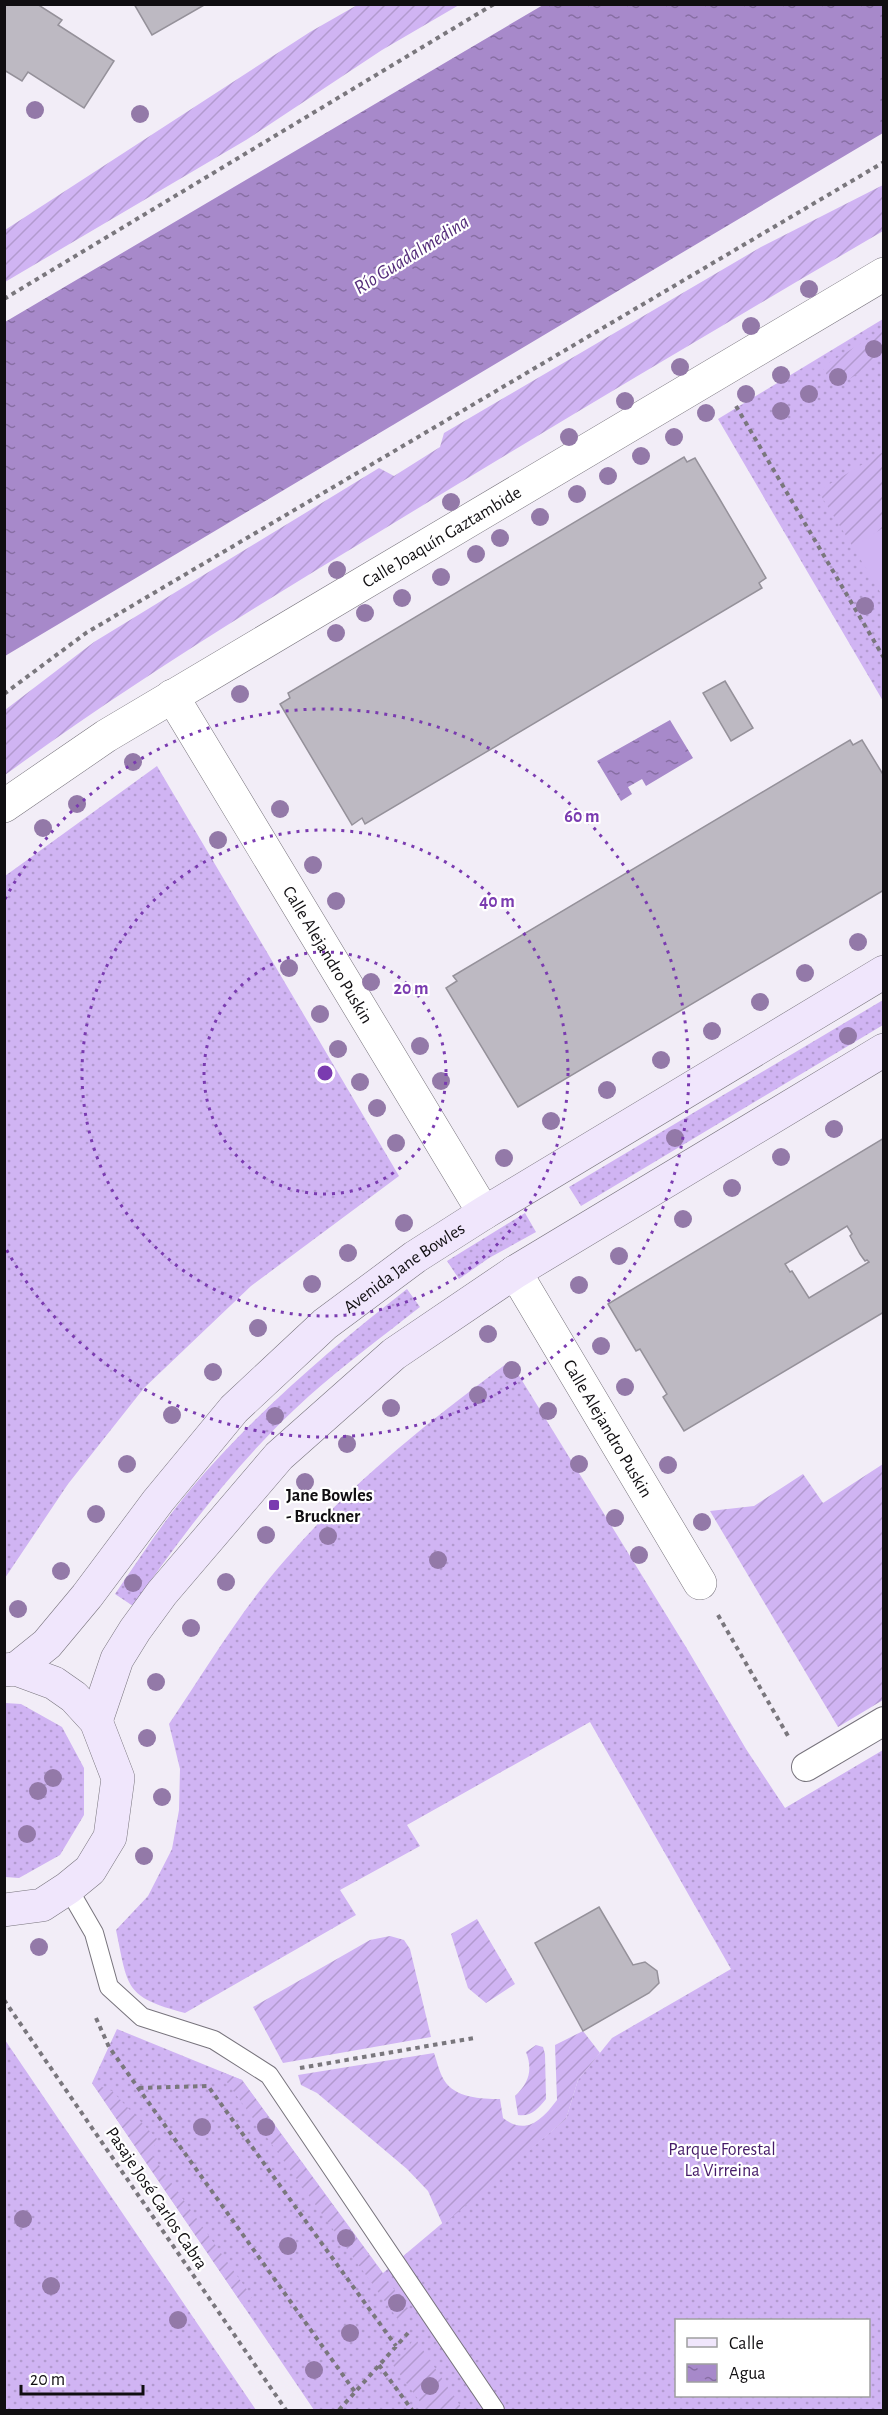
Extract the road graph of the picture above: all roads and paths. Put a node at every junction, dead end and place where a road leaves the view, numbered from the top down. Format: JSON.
{"nodes":[{"id":1,"x":494,"y":4,"type":"edge"},
{"id":2,"x":884,"y":162,"type":"edge"},
{"id":3,"x":884,"y":274,"type":"edge"},
{"id":4,"x":4,"y":299,"type":"edge"},
{"id":5,"x":734,"y":402,"type":"dead end"},
{"id":6,"x":884,"y":658,"type":"edge"},
{"id":7,"x":4,"y":694,"type":"edge"},
{"id":8,"x":172,"y":696,"type":"junction"},
{"id":9,"x":4,"y":806,"type":"edge"},
{"id":10,"x":884,"y":972,"type":"edge"},
{"id":11,"x":884,"y":1050,"type":"edge"},
{"id":12,"x":484,"y":1213,"type":"junction"},
{"id":13,"x":515,"y":1272,"type":"junction"},
{"id":14,"x":700,"y":1583,"type":"dead end"},
{"id":15,"x":727,"y":1630,"type":"dead end"},
{"id":16,"x":10,"y":1669,"type":"edge"},
{"id":17,"x":96,"y":1721,"type":"junction"},
{"id":18,"x":884,"y":1721,"type":"edge"},
{"id":19,"x":782,"y":1725,"type":"dead end"},
{"id":20,"x":806,"y":1767,"type":"dead end"},
{"id":21,"x":68,"y":1888,"type":"junction"},
{"id":22,"x":4,"y":1910,"type":"edge"},
{"id":23,"x":4,"y":2000,"type":"edge"},
{"id":24,"x":96,"y":2017,"type":"dead end"},
{"id":25,"x":474,"y":2038,"type":"dead end"},
{"id":26,"x":298,"y":2069,"type":"dead end"},
{"id":27,"x":138,"y":2088,"type":"junction"},
{"id":28,"x":429,"y":2310,"type":"junction"},
{"id":29,"x":396,"y":2346,"type":"junction"},
{"id":30,"x":379,"y":2365,"type":"junction"},
{"id":31,"x":355,"y":2392,"type":"junction"},
{"id":32,"x":286,"y":2410,"type":"edge"},
{"id":33,"x":339,"y":2410,"type":"edge"},
{"id":34,"x":412,"y":2410,"type":"edge"},
{"id":35,"x":495,"y":2410,"type":"edge"}],
"edges":[{"from":1,"to":4,"type":"path"},
{"from":2,"to":7,"type":"path"},
{"from":3,"to":8,"type":"street","name":"Calle Joaquín Gaztambide"},
{"from":5,"to":6,"type":"path"},
{"from":8,"to":9,"type":"street","name":"Calle Joaquín Gaztambide"},
{"from":8,"to":12,"type":"street","name":"Calle Alejandro Puskin"},
{"from":10,"to":12,"type":"main road","name":"Avenida Jane Bowles"},
{"from":11,"to":13,"type":"main road"},
{"from":12,"to":16,"type":"main road","name":"Avenida Jane Bowles"},
{"from":13,"to":14,"type":"street","name":"Calle Alejandro Puskin"},
{"from":13,"to":17,"type":"main road"},
{"from":15,"to":19,"type":"path"},
{"from":16,"to":17,"type":"main road"},
{"from":17,"to":21,"type":"main road"},
{"from":18,"to":20,"type":"street"},
{"from":21,"to":22,"type":"main road"},
{"from":21,"to":28,"type":"lane"},
{"from":23,"to":32,"type":"path","name":"Pasaje José Carlos Cabra"},
{"from":24,"to":27,"type":"path"},
{"from":25,"to":26,"type":"path"},
{"from":27,"to":29,"type":"path"},
{"from":27,"to":31,"type":"path"},
{"from":28,"to":29,"type":"path"},
{"from":28,"to":35,"type":"lane"},
{"from":29,"to":30,"type":"path"},
{"from":30,"to":31,"type":"path"},
{"from":30,"to":34,"type":"path"},
{"from":31,"to":33,"type":"path"}]}
